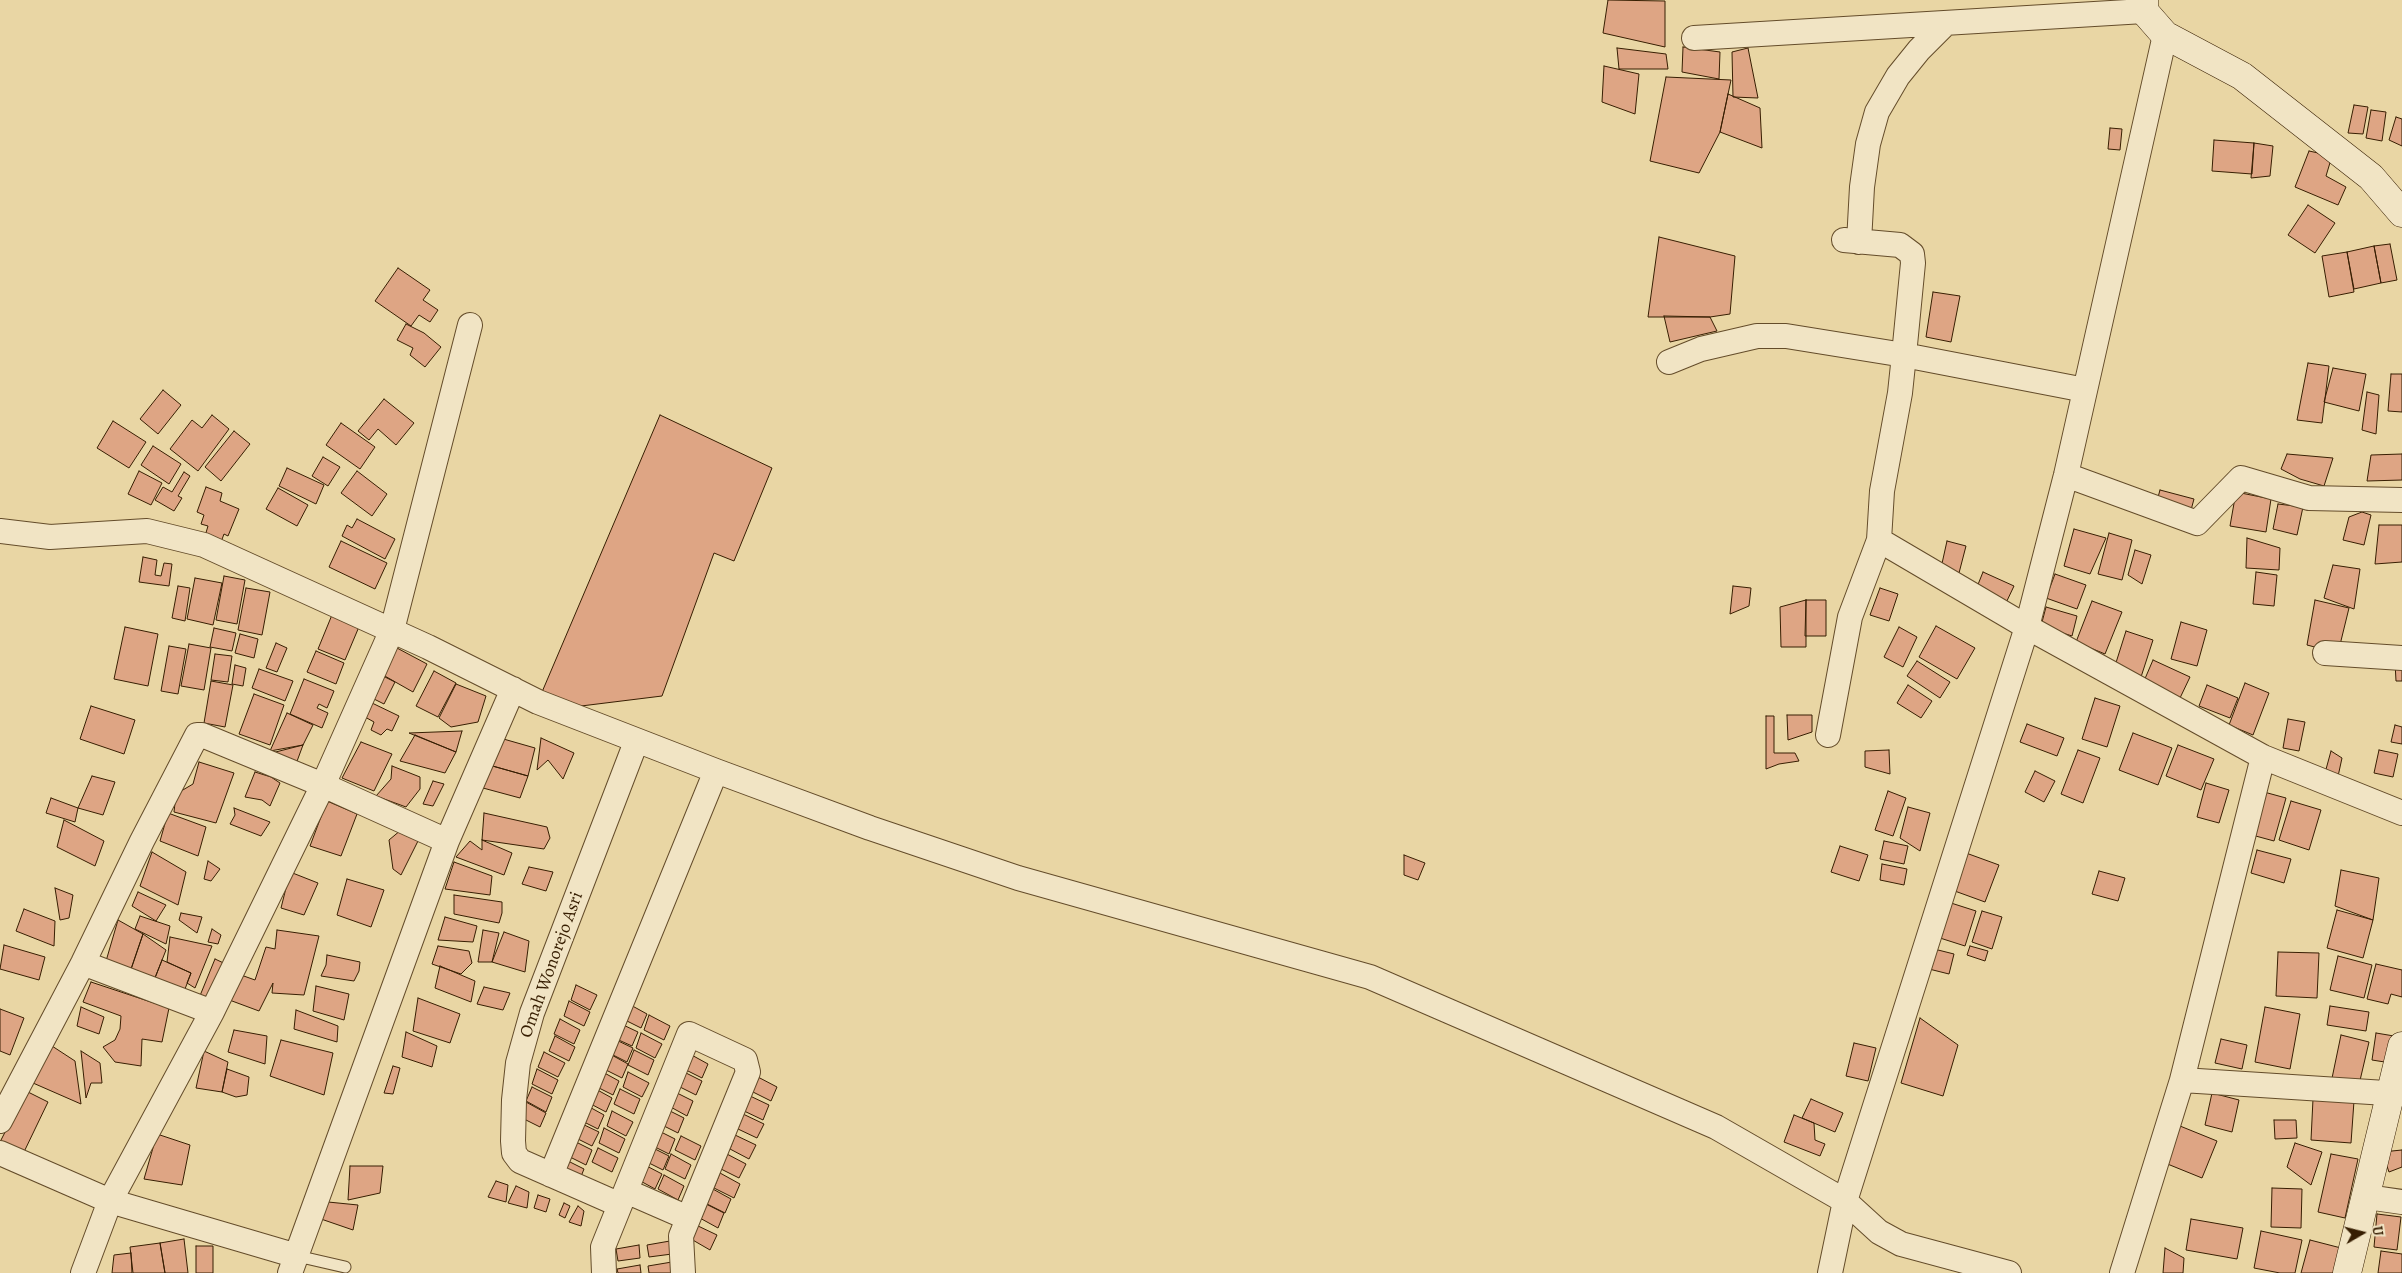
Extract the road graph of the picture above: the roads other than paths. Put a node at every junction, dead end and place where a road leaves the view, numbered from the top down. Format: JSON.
{"nodes":[{"id":1,"x":2144,"y":5,"type":"edge"},
{"id":2,"x":1946,"y":23,"type":"junction"},
{"id":3,"x":2165,"y":35,"type":"junction"},
{"id":4,"x":1694,"y":38,"type":"dead end"},
{"id":5,"x":2402,"y":213,"type":"edge"},
{"id":6,"x":470,"y":325,"type":"dead end"},
{"id":7,"x":1904,"y":355,"type":"junction"},
{"id":8,"x":1669,"y":362,"type":"dead end"},
{"id":9,"x":2085,"y":390,"type":"junction"},
{"id":10,"x":2066,"y":475,"type":"junction"},
{"id":11,"x":2402,"y":500,"type":"edge"},
{"id":12,"x":0,"y":531,"type":"edge"},
{"id":13,"x":1879,"y":540,"type":"junction"},
{"id":14,"x":2028,"y":627,"type":"junction"},
{"id":15,"x":392,"y":630,"type":"junction"},
{"id":16,"x":2325,"y":653,"type":"dead end"},
{"id":17,"x":2402,"y":658,"type":"edge"},
{"id":18,"x":513,"y":689,"type":"junction"},
{"id":19,"x":1828,"y":735,"type":"dead end"},
{"id":20,"x":636,"y":742,"type":"junction"},
{"id":21,"x":2263,"y":757,"type":"junction"},
{"id":22,"x":716,"y":771,"type":"junction"},
{"id":23,"x":323,"y":785,"type":"junction"},
{"id":24,"x":2402,"y":813,"type":"edge"},
{"id":25,"x":447,"y":841,"type":"junction"},
{"id":26,"x":83,"y":963,"type":"junction"},
{"id":27,"x":212,"y":1012,"type":"junction"},
{"id":28,"x":2402,"y":1046,"type":"edge"},
{"id":29,"x":2182,"y":1080,"type":"junction"},
{"id":30,"x":2397,"y":1093,"type":"edge"},
{"id":31,"x":0,"y":1121,"type":"edge"},
{"id":32,"x":0,"y":1153,"type":"edge"},
{"id":33,"x":551,"y":1175,"type":"junction"},
{"id":34,"x":2367,"y":1197,"type":"junction"},
{"id":35,"x":623,"y":1198,"type":"junction"},
{"id":36,"x":110,"y":1201,"type":"junction"},
{"id":37,"x":1845,"y":1201,"type":"junction"},
{"id":38,"x":2402,"y":1202,"type":"edge"},
{"id":39,"x":688,"y":1218,"type":"junction"},
{"id":40,"x":294,"y":1264,"type":"edge"},
{"id":41,"x":345,"y":1267,"type":"dead end"},
{"id":42,"x":83,"y":1273,"type":"edge"},
{"id":43,"x":604,"y":1273,"type":"edge"},
{"id":44,"x":683,"y":1273,"type":"edge"},
{"id":45,"x":1830,"y":1273,"type":"edge"},
{"id":46,"x":2009,"y":1273,"type":"edge"},
{"id":47,"x":2122,"y":1273,"type":"edge"},
{"id":48,"x":2347,"y":1273,"type":"edge"}],
"edges":[{"from":1,"to":2,"type":"street"},
{"from":1,"to":3,"type":"street"},
{"from":2,"to":4,"type":"street"},
{"from":2,"to":7,"type":"street"},
{"from":3,"to":5,"type":"street"},
{"from":3,"to":9,"type":"street"},
{"from":6,"to":15,"type":"street"},
{"from":7,"to":8,"type":"street"},
{"from":7,"to":9,"type":"street"},
{"from":7,"to":13,"type":"street"},
{"from":9,"to":10,"type":"street"},
{"from":10,"to":11,"type":"street"},
{"from":10,"to":14,"type":"street"},
{"from":12,"to":15,"type":"street"},
{"from":13,"to":14,"type":"street"},
{"from":13,"to":19,"type":"street"},
{"from":14,"to":21,"type":"street"},
{"from":14,"to":37,"type":"street"},
{"from":15,"to":18,"type":"street"},
{"from":15,"to":23,"type":"street"},
{"from":16,"to":17,"type":"street"},
{"from":18,"to":20,"type":"street"},
{"from":18,"to":25,"type":"street"},
{"from":20,"to":22,"type":"street"},
{"from":20,"to":33,"type":"street","name":"Omah Wonorejo Asri"},
{"from":21,"to":24,"type":"street"},
{"from":21,"to":29,"type":"street"},
{"from":22,"to":33,"type":"street"},
{"from":22,"to":37,"type":"street"},
{"from":23,"to":25,"type":"street"},
{"from":23,"to":26,"type":"street"},
{"from":23,"to":27,"type":"street"},
{"from":25,"to":40,"type":"street"},
{"from":26,"to":27,"type":"street"},
{"from":26,"to":31,"type":"street"},
{"from":27,"to":36,"type":"street"},
{"from":28,"to":30,"type":"street"},
{"from":29,"to":30,"type":"street"},
{"from":29,"to":47,"type":"street"},
{"from":30,"to":34,"type":"street"},
{"from":32,"to":36,"type":"street"},
{"from":33,"to":35,"type":"street","name":"Omah Wonorejo Asri"},
{"from":34,"to":38,"type":"street"},
{"from":34,"to":48,"type":"street"},
{"from":35,"to":39,"type":"street","name":"Omah Wonorejo Asri"},
{"from":35,"to":39,"type":"street"},
{"from":35,"to":43,"type":"street"},
{"from":36,"to":40,"type":"street"},
{"from":36,"to":42,"type":"street"},
{"from":37,"to":45,"type":"street"},
{"from":37,"to":46,"type":"street"},
{"from":39,"to":44,"type":"street"},
{"from":40,"to":41,"type":"lane"}]}
